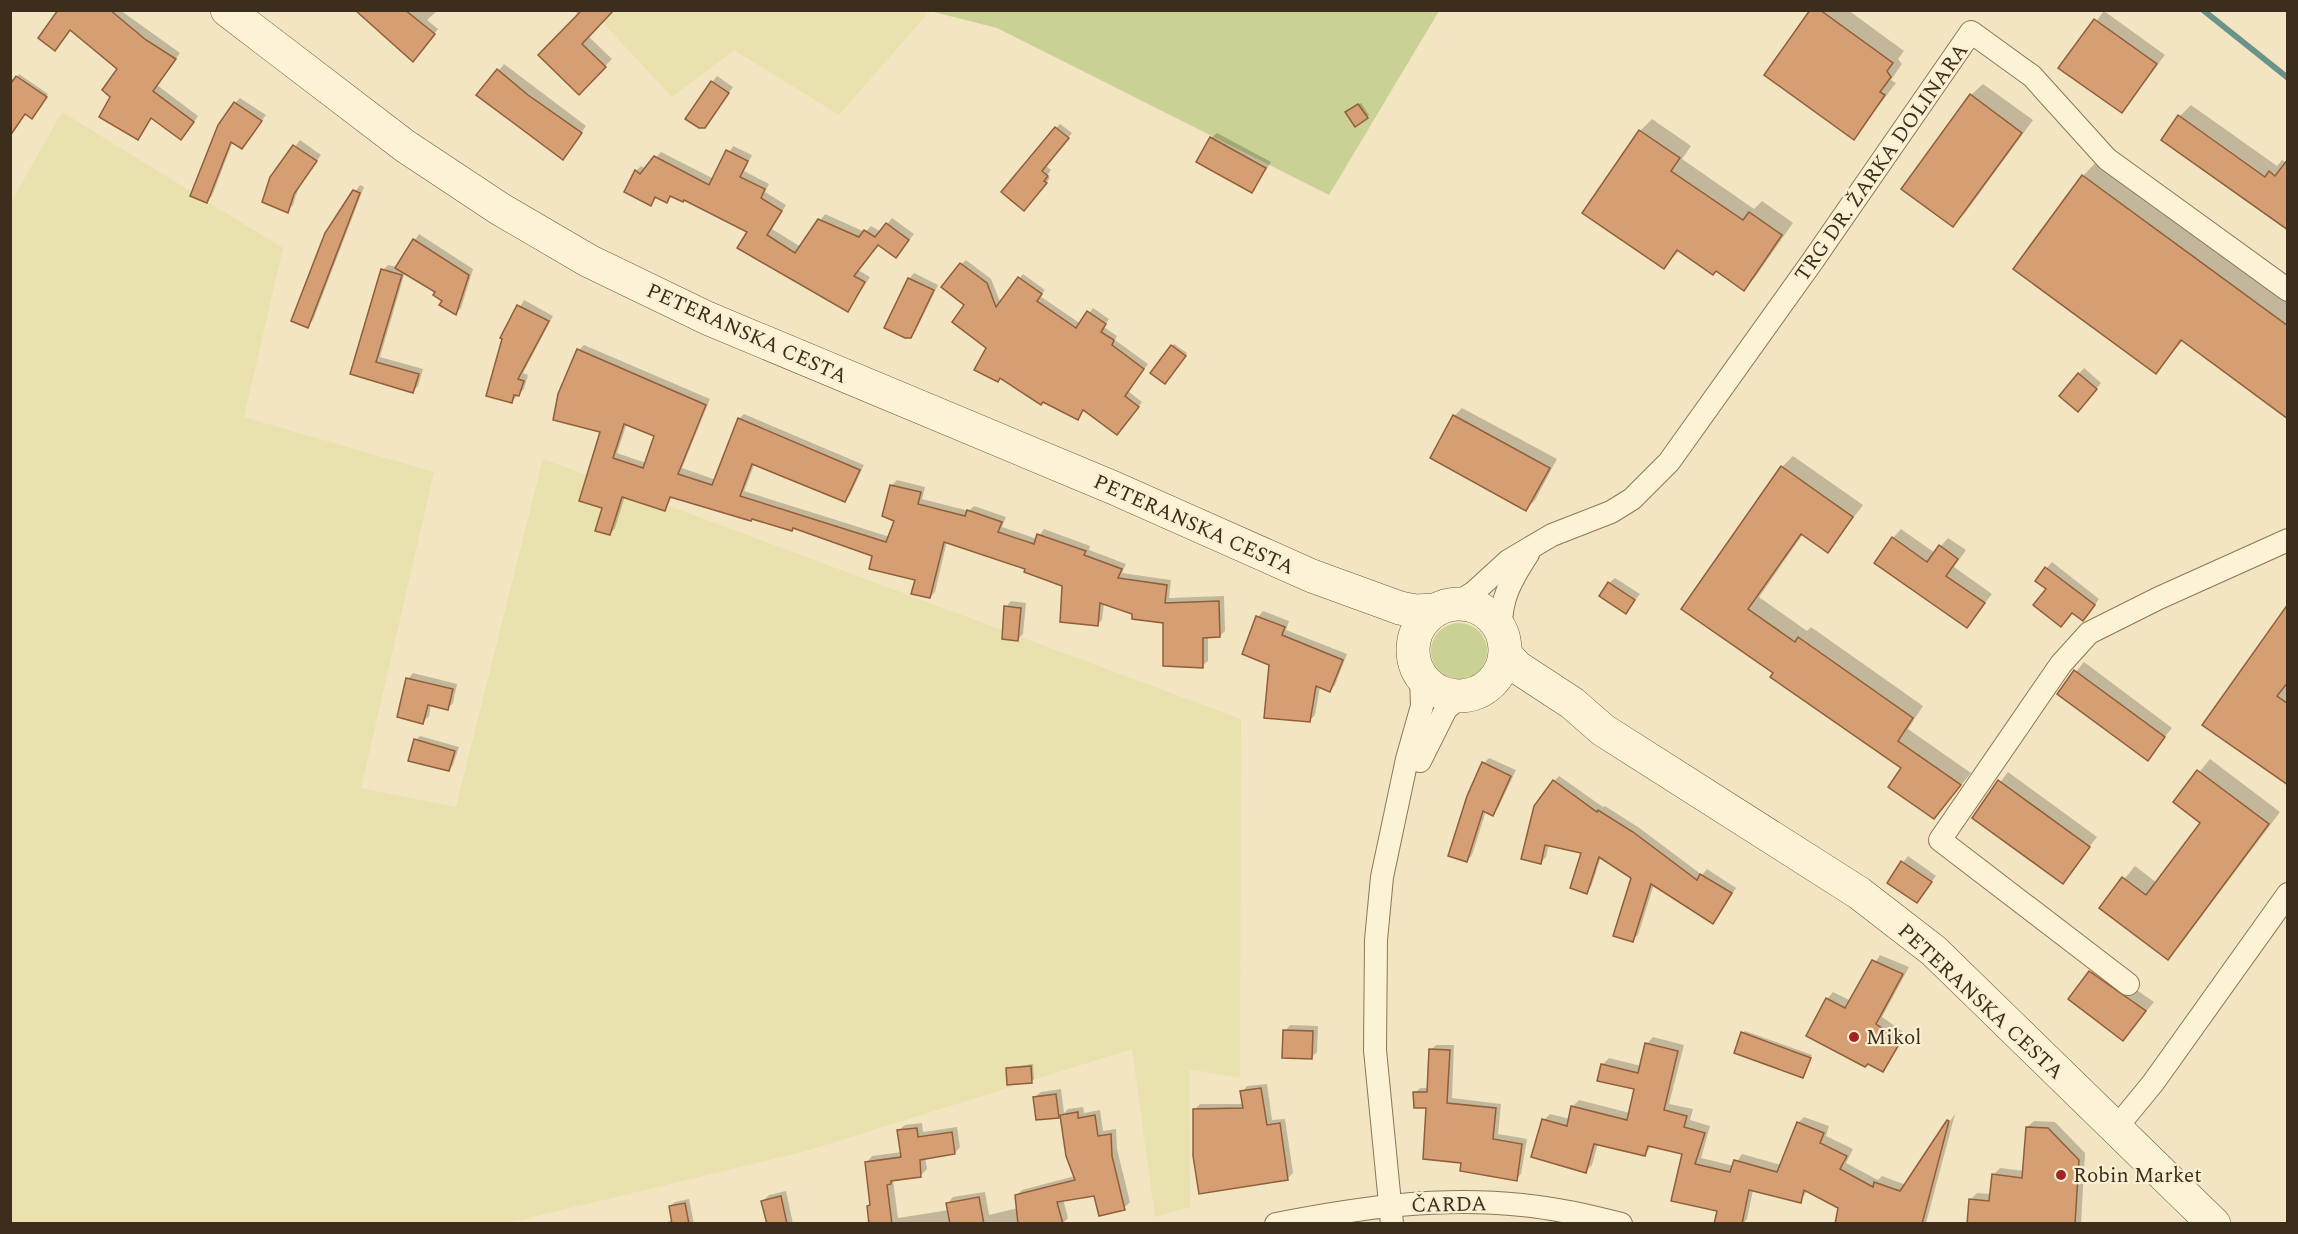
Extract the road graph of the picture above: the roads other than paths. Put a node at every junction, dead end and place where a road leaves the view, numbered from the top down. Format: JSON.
{"nodes":[{"id":1,"x":226,"y":10,"type":"edge"},
{"id":2,"x":2288,"y":290,"type":"edge"},
{"id":3,"x":2288,"y":540,"type":"edge"},
{"id":4,"x":1532,"y":548,"type":"junction"},
{"id":5,"x":1312,"y":576,"type":"junction"},
{"id":6,"x":1445,"y":607,"type":"junction"},
{"id":7,"x":1504,"y":643,"type":"junction"},
{"id":8,"x":1417,"y":666,"type":"junction"},
{"id":9,"x":1474,"y":692,"type":"junction"},
{"id":10,"x":1604,"y":730,"type":"junction"},
{"id":11,"x":1401,"y":796,"type":"junction"},
{"id":12,"x":2288,"y":894,"type":"edge"},
{"id":13,"x":2128,"y":984,"type":"dead end"},
{"id":14,"x":2116,"y":1128,"type":"junction"},
{"id":15,"x":1391,"y":1215,"type":"edge"},
{"id":16,"x":1276,"y":1224,"type":"edge"},
{"id":17,"x":1621,"y":1224,"type":"edge"},
{"id":18,"x":2214,"y":1224,"type":"edge"}],
"edges":[{"from":1,"to":5,"type":"main road","name":"PETERANSKA CESTA"},
{"from":2,"to":4,"type":"street","name":"TRG DR. ŽARKA DOLINARA"},
{"from":3,"to":13,"type":"street"},
{"from":4,"to":6,"type":"street","name":"TRG DR. ŽARKA DOLINARA"},
{"from":4,"to":7,"type":"street","name":"TRG DR. ŽARKA DOLINARA"},
{"from":5,"to":6,"type":"main road","name":"PETERANSKA CESTA"},
{"from":5,"to":8,"type":"main road","name":"PETERANSKA CESTA"},
{"from":6,"to":7,"type":"main road"},
{"from":6,"to":8,"type":"main road"},
{"from":7,"to":9,"type":"main road"},
{"from":7,"to":10,"type":"main road","name":"PETERANSKA CESTA"},
{"from":8,"to":9,"type":"main road"},
{"from":8,"to":11,"type":"street"},
{"from":9,"to":10,"type":"main road","name":"PETERANSKA CESTA"},
{"from":9,"to":11,"type":"street"},
{"from":10,"to":14,"type":"main road","name":"PETERANSKA CESTA"},
{"from":11,"to":15,"type":"street"},
{"from":12,"to":14,"type":"street"},
{"from":14,"to":18,"type":"main road","name":"PETERANSKA CESTA"},
{"from":15,"to":16,"type":"street","name":"ČARDA"},
{"from":15,"to":17,"type":"street","name":"ČARDA"}]}
